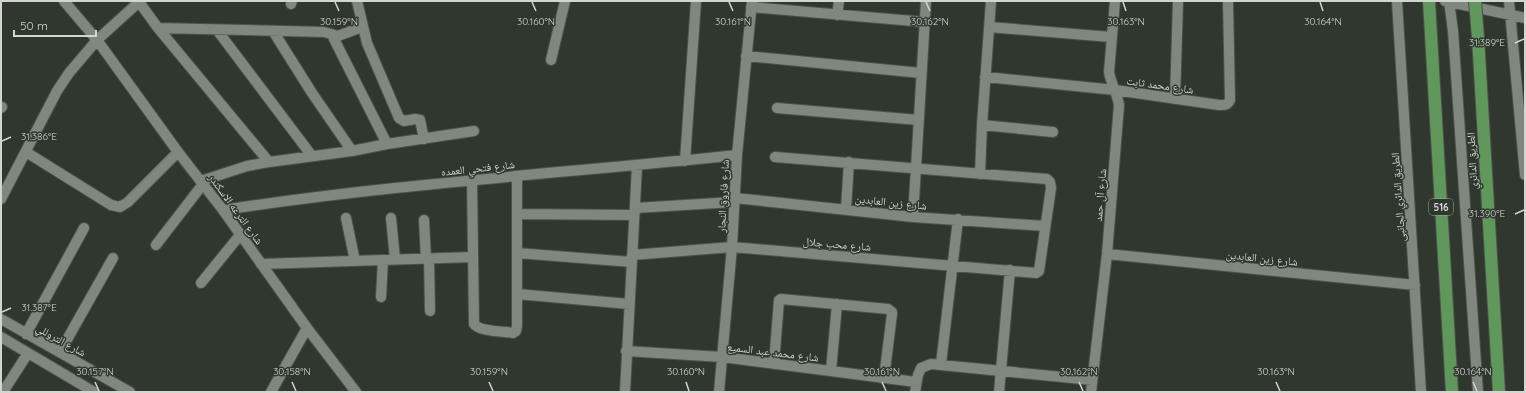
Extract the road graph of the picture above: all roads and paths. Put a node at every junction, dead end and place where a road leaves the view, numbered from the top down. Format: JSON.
{"nodes":[{"id":1,"x":64,"y":1,"type":"edge"},
{"id":2,"x":357,"y":1,"type":"edge"},
{"id":3,"x":565,"y":1,"type":"edge"},
{"id":4,"x":696,"y":1,"type":"edge"},
{"id":5,"x":839,"y":1,"type":"edge"},
{"id":6,"x":926,"y":1,"type":"edge"},
{"id":7,"x":991,"y":1,"type":"edge"},
{"id":8,"x":1115,"y":1,"type":"edge"},
{"id":9,"x":1178,"y":1,"type":"edge"},
{"id":10,"x":1228,"y":1,"type":"edge"},
{"id":11,"x":1397,"y":1,"type":"edge"},
{"id":12,"x":1429,"y":1,"type":"edge"},
{"id":13,"x":1442,"y":1,"type":"edge"},
{"id":14,"x":1449,"y":1,"type":"edge"},
{"id":15,"x":1475,"y":1,"type":"edge"},
{"id":16,"x":1509,"y":1,"type":"edge"},
{"id":17,"x":139,"y":2,"type":"edge"},
{"id":18,"x":752,"y":4,"type":"edge"},
{"id":19,"x":1509,"y":14,"type":"junction"},
{"id":20,"x":837,"y":15,"type":"junction"},
{"id":21,"x":1525,"y":18,"type":"edge"},
{"id":22,"x":925,"y":22,"type":"junction"},
{"id":23,"x":362,"y":27,"type":"junction"},
{"id":24,"x":989,"y":27,"type":"junction"},
{"id":25,"x":158,"y":28,"type":"junction"},
{"id":26,"x":216,"y":30,"type":"junction"},
{"id":27,"x":274,"y":31,"type":"junction"},
{"id":28,"x":332,"y":35,"type":"junction"},
{"id":29,"x":1111,"y":37,"type":"junction"},
{"id":30,"x":97,"y":40,"type":"junction"},
{"id":31,"x":746,"y":56,"type":"junction"},
{"id":32,"x":551,"y":60,"type":"dead end"},
{"id":33,"x":922,"y":73,"type":"junction"},
{"id":34,"x":985,"y":77,"type":"junction"},
{"id":35,"x":1115,"y":90,"type":"junction"},
{"id":36,"x":1176,"y":99,"type":"junction"},
{"id":37,"x":777,"y":108,"type":"dead end"},
{"id":38,"x":919,"y":120,"type":"junction"},
{"id":39,"x":982,"y":125,"type":"junction"},
{"id":40,"x":474,"y":131,"type":"dead end"},
{"id":41,"x":1053,"y":132,"type":"dead end"},
{"id":42,"x":424,"y":139,"type":"junction"},
{"id":43,"x":387,"y":144,"type":"junction"},
{"id":44,"x":352,"y":150,"type":"junction"},
{"id":45,"x":26,"y":152,"type":"junction"},
{"id":46,"x":178,"y":152,"type":"junction"},
{"id":47,"x":737,"y":155,"type":"junction"},
{"id":48,"x":312,"y":156,"type":"junction"},
{"id":49,"x":775,"y":157,"type":"dead end"},
{"id":50,"x":685,"y":161,"type":"junction"},
{"id":51,"x":269,"y":162,"type":"junction"},
{"id":52,"x":849,"y":162,"type":"junction"},
{"id":53,"x":637,"y":166,"type":"junction"},
{"id":54,"x":916,"y":169,"type":"junction"},
{"id":55,"x":980,"y":174,"type":"junction"},
{"id":56,"x":1525,"y":175,"type":"edge"},
{"id":57,"x":517,"y":176,"type":"junction"},
{"id":58,"x":472,"y":180,"type":"junction"},
{"id":59,"x":202,"y":182,"type":"junction"},
{"id":60,"x":1,"y":199,"type":"edge"},
{"id":61,"x":735,"y":200,"type":"junction"},
{"id":62,"x":846,"y":209,"type":"junction"},
{"id":63,"x":223,"y":210,"type":"junction"},
{"id":64,"x":635,"y":212,"type":"junction"},
{"id":65,"x":517,"y":214,"type":"junction"},
{"id":66,"x":913,"y":217,"type":"junction"},
{"id":67,"x":346,"y":218,"type":"dead end"},
{"id":68,"x":391,"y":218,"type":"dead end"},
{"id":69,"x":958,"y":219,"type":"junction"},
{"id":70,"x":424,"y":220,"type":"dead end"},
{"id":71,"x":1045,"y":226,"type":"junction"},
{"id":72,"x":84,"y":228,"type":"dead end"},
{"id":73,"x":240,"y":235,"type":"junction"},
{"id":74,"x":156,"y":245,"type":"dead end"},
{"id":75,"x":732,"y":247,"type":"junction"},
{"id":76,"x":517,"y":253,"type":"junction"},
{"id":77,"x":1107,"y":254,"type":"junction"},
{"id":78,"x":473,"y":257,"type":"junction"},
{"id":79,"x":113,"y":258,"type":"dead end"},
{"id":80,"x":427,"y":258,"type":"junction"},
{"id":81,"x":632,"y":259,"type":"junction"},
{"id":82,"x":382,"y":260,"type":"junction"},
{"id":83,"x":394,"y":260,"type":"junction"},
{"id":84,"x":355,"y":261,"type":"junction"},
{"id":85,"x":261,"y":264,"type":"junction"},
{"id":86,"x":952,"y":266,"type":"junction"},
{"id":87,"x":1010,"y":270,"type":"junction"},
{"id":88,"x":201,"y":284,"type":"dead end"},
{"id":89,"x":1415,"y":285,"type":"junction"},
{"id":90,"x":517,"y":294,"type":"junction"},
{"id":91,"x":381,"y":298,"type":"dead end"},
{"id":92,"x":629,"y":304,"type":"junction"},
{"id":93,"x":837,"y":304,"type":"junction"},
{"id":94,"x":430,"y":311,"type":"dead end"},
{"id":95,"x":1,"y":320,"type":"edge"},
{"id":96,"x":307,"y":328,"type":"junction"},
{"id":97,"x":26,"y":334,"type":"junction"},
{"id":98,"x":1,"y":337,"type":"edge"},
{"id":99,"x":626,"y":351,"type":"junction"},
{"id":100,"x":60,"y":352,"type":"junction"},
{"id":101,"x":28,"y":353,"type":"junction"},
{"id":102,"x":722,"y":357,"type":"junction"},
{"id":103,"x":774,"y":364,"type":"junction"},
{"id":104,"x":941,"y":364,"type":"junction"},
{"id":105,"x":1001,"y":370,"type":"junction"},
{"id":106,"x":831,"y":371,"type":"junction"},
{"id":107,"x":884,"y":378,"type":"junction"},
{"id":108,"x":1092,"y":380,"type":"junction"},
{"id":109,"x":916,"y":387,"type":"edge"},
{"id":110,"x":79,"y":388,"type":"edge"},
{"id":111,"x":3,"y":392,"type":"edge"},
{"id":112,"x":94,"y":392,"type":"edge"},
{"id":113,"x":130,"y":392,"type":"edge"},
{"id":114,"x":271,"y":392,"type":"edge"},
{"id":115,"x":356,"y":392,"type":"edge"},
{"id":116,"x":625,"y":392,"type":"edge"},
{"id":117,"x":719,"y":392,"type":"edge"},
{"id":118,"x":999,"y":392,"type":"edge"},
{"id":119,"x":1091,"y":392,"type":"edge"},
{"id":120,"x":1421,"y":392,"type":"edge"},
{"id":121,"x":1452,"y":392,"type":"edge"},
{"id":122,"x":1478,"y":392,"type":"edge"},
{"id":123,"x":1499,"y":392,"type":"edge"}],
"edges":[{"from":1,"to":30,"type":"street","name":"شارع الترعه الاسكندر"},
{"from":2,"to":23,"type":"street"},
{"from":3,"to":32,"type":"street"},
{"from":4,"to":50,"type":"street"},
{"from":5,"to":20,"type":"street"},
{"from":6,"to":22,"type":"street"},
{"from":7,"to":24,"type":"street"},
{"from":8,"to":29,"type":"street","name":"شارع آل حمد"},
{"from":9,"to":36,"type":"street"},
{"from":10,"to":36,"type":"street","name":"شارع محمد ثابت"},
{"from":11,"to":89,"type":"street","name":"الطريق الدائري الجانبى"},
{"from":12,"to":121,"type":"highway","number":"516"},
{"from":13,"to":19,"type":"street"},
{"from":14,"to":122,"type":"street"},
{"from":15,"to":123,"type":"highway","name":"الطريق الدائري","bridge":true},
{"from":16,"to":19,"type":"street"},
{"from":17,"to":25,"type":"street"},
{"from":17,"to":30,"type":"street"},
{"from":18,"to":20,"type":"street"},
{"from":18,"to":31,"type":"street","name":"شارع فاروق النجار"},
{"from":19,"to":21,"type":"street"},
{"from":19,"to":56,"type":"street"},
{"from":20,"to":22,"type":"street"},
{"from":22,"to":33,"type":"street"},
{"from":23,"to":28,"type":"street"},
{"from":23,"to":42,"type":"street"},
{"from":24,"to":29,"type":"street"},
{"from":24,"to":34,"type":"street"},
{"from":25,"to":26,"type":"street"},
{"from":25,"to":51,"type":"street"},
{"from":26,"to":27,"type":"street"},
{"from":26,"to":48,"type":"street"},
{"from":27,"to":28,"type":"street"},
{"from":27,"to":44,"type":"street"},
{"from":28,"to":43,"type":"street"},
{"from":29,"to":35,"type":"street","name":"شارع آل حمد"},
{"from":30,"to":45,"type":"street"},
{"from":30,"to":46,"type":"street","name":"شارع الترعه الاسكندر"},
{"from":31,"to":33,"type":"street"},
{"from":31,"to":47,"type":"street","name":"شارع فاروق النجار"},
{"from":33,"to":38,"type":"street"},
{"from":34,"to":35,"type":"street","name":"شارع محمد ثابت"},
{"from":34,"to":39,"type":"street"},
{"from":35,"to":36,"type":"street","name":"شارع محمد ثابت"},
{"from":35,"to":77,"type":"street","name":"شارع آل حمد"},
{"from":37,"to":38,"type":"street"},
{"from":38,"to":54,"type":"street"},
{"from":39,"to":41,"type":"street"},
{"from":39,"to":55,"type":"street"},
{"from":40,"to":42,"type":"street"},
{"from":42,"to":43,"type":"street"},
{"from":43,"to":44,"type":"street"},
{"from":44,"to":48,"type":"street"},
{"from":45,"to":46,"type":"street"},
{"from":45,"to":60,"type":"street"},
{"from":46,"to":59,"type":"street","name":"شارع الترعه الاسكندر"},
{"from":47,"to":50,"type":"street","name":"شارع فتحي العمده"},
{"from":47,"to":61,"type":"street","name":"شارع فاروق النجار"},
{"from":48,"to":51,"type":"street"},
{"from":49,"to":52,"type":"street"},
{"from":50,"to":53,"type":"street","name":"شارع فتحي العمده"},
{"from":51,"to":59,"type":"street"},
{"from":52,"to":54,"type":"street"},
{"from":52,"to":62,"type":"street"},
{"from":53,"to":57,"type":"street","name":"شارع فتحي العمده"},
{"from":53,"to":64,"type":"street"},
{"from":54,"to":55,"type":"street"},
{"from":54,"to":66,"type":"street"},
{"from":55,"to":71,"type":"street"},
{"from":57,"to":58,"type":"street","name":"شارع فتحي العمده"},
{"from":57,"to":65,"type":"street"},
{"from":58,"to":63,"type":"street","name":"شارع فتحي العمده"},
{"from":58,"to":78,"type":"street"},
{"from":59,"to":63,"type":"street","name":"شارع الترعه الاسكندر"},
{"from":59,"to":74,"type":"street"},
{"from":61,"to":62,"type":"street","name":"شارع زين العابدين"},
{"from":61,"to":64,"type":"street","name":"شارع زين العابدين"},
{"from":61,"to":75,"type":"street","name":"شارع فاروق النجار"},
{"from":62,"to":66,"type":"street","name":"شارع زين العابدين"},
{"from":63,"to":73,"type":"street","name":"شارع الترعه الاسكندر"},
{"from":64,"to":65,"type":"street","name":"شارع زين العابدين"},
{"from":64,"to":81,"type":"street"},
{"from":65,"to":76,"type":"street"},
{"from":66,"to":69,"type":"street","name":"شارع زين العابدين"},
{"from":67,"to":84,"type":"street"},
{"from":68,"to":83,"type":"street"},
{"from":69,"to":71,"type":"street","name":"شارع زين العابدين"},
{"from":69,"to":86,"type":"street"},
{"from":70,"to":80,"type":"street"},
{"from":71,"to":87,"type":"street","name":"شارع محب جلال"},
{"from":72,"to":97,"type":"street"},
{"from":73,"to":85,"type":"street","name":"شارع الترعه الاسكندر"},
{"from":73,"to":88,"type":"street"},
{"from":75,"to":81,"type":"street","name":"شارع محب جلال"},
{"from":75,"to":86,"type":"street","name":"شارع محب جلال"},
{"from":75,"to":102,"type":"street","name":"شارع فاروق النجار"},
{"from":76,"to":81,"type":"street","name":"شارع محب جلال"},
{"from":76,"to":90,"type":"street"},
{"from":77,"to":89,"type":"street","name":"شارع زين العابدين"},
{"from":77,"to":108,"type":"street","name":"شارع آل حمد"},
{"from":78,"to":80,"type":"street"},
{"from":78,"to":90,"type":"street"},
{"from":79,"to":100,"type":"street"},
{"from":80,"to":83,"type":"street"},
{"from":80,"to":94,"type":"street"},
{"from":81,"to":92,"type":"street"},
{"from":82,"to":83,"type":"street"},
{"from":82,"to":84,"type":"street"},
{"from":82,"to":91,"type":"street"},
{"from":84,"to":85,"type":"street"},
{"from":85,"to":96,"type":"street","name":"شارع الترعه الاسكندر"},
{"from":86,"to":87,"type":"street","name":"شارع محب جلال"},
{"from":86,"to":104,"type":"street"},
{"from":87,"to":105,"type":"street"},
{"from":89,"to":120,"type":"street","name":"الطريق الدائري الجانبى"},
{"from":90,"to":92,"type":"street"},
{"from":92,"to":99,"type":"street"},
{"from":93,"to":103,"type":"street"},
{"from":93,"to":106,"type":"street"},
{"from":93,"to":107,"type":"street"},
{"from":95,"to":97,"type":"street","name":"شارع التروللي"},
{"from":96,"to":114,"type":"street"},
{"from":96,"to":115,"type":"street","name":"شارع الترعه الاسكندر"},
{"from":97,"to":100,"type":"street","name":"شارع التروللي"},
{"from":98,"to":101,"type":"street"},
{"from":99,"to":102,"type":"street","name":"شارع محمد عبد السميع"},
{"from":99,"to":116,"type":"street"},
{"from":100,"to":113,"type":"street","name":"شارع التروللي"},
{"from":101,"to":110,"type":"street"},
{"from":101,"to":111,"type":"street"},
{"from":102,"to":103,"type":"street","name":"شارع محمد عبد السميع"},
{"from":102,"to":117,"type":"street","name":"شارع فاروق النجار"},
{"from":103,"to":106,"type":"street","name":"شارع محمد عبد السميع"},
{"from":104,"to":105,"type":"street"},
{"from":104,"to":109,"type":"street"},
{"from":105,"to":108,"type":"street"},
{"from":105,"to":118,"type":"street"},
{"from":106,"to":107,"type":"street","name":"شارع محمد عبد السميع"},
{"from":107,"to":109,"type":"street","name":"شارع محمد عبد السميع"},
{"from":108,"to":119,"type":"street","name":"شارع آل حمد"},
{"from":110,"to":112,"type":"street"}]}
